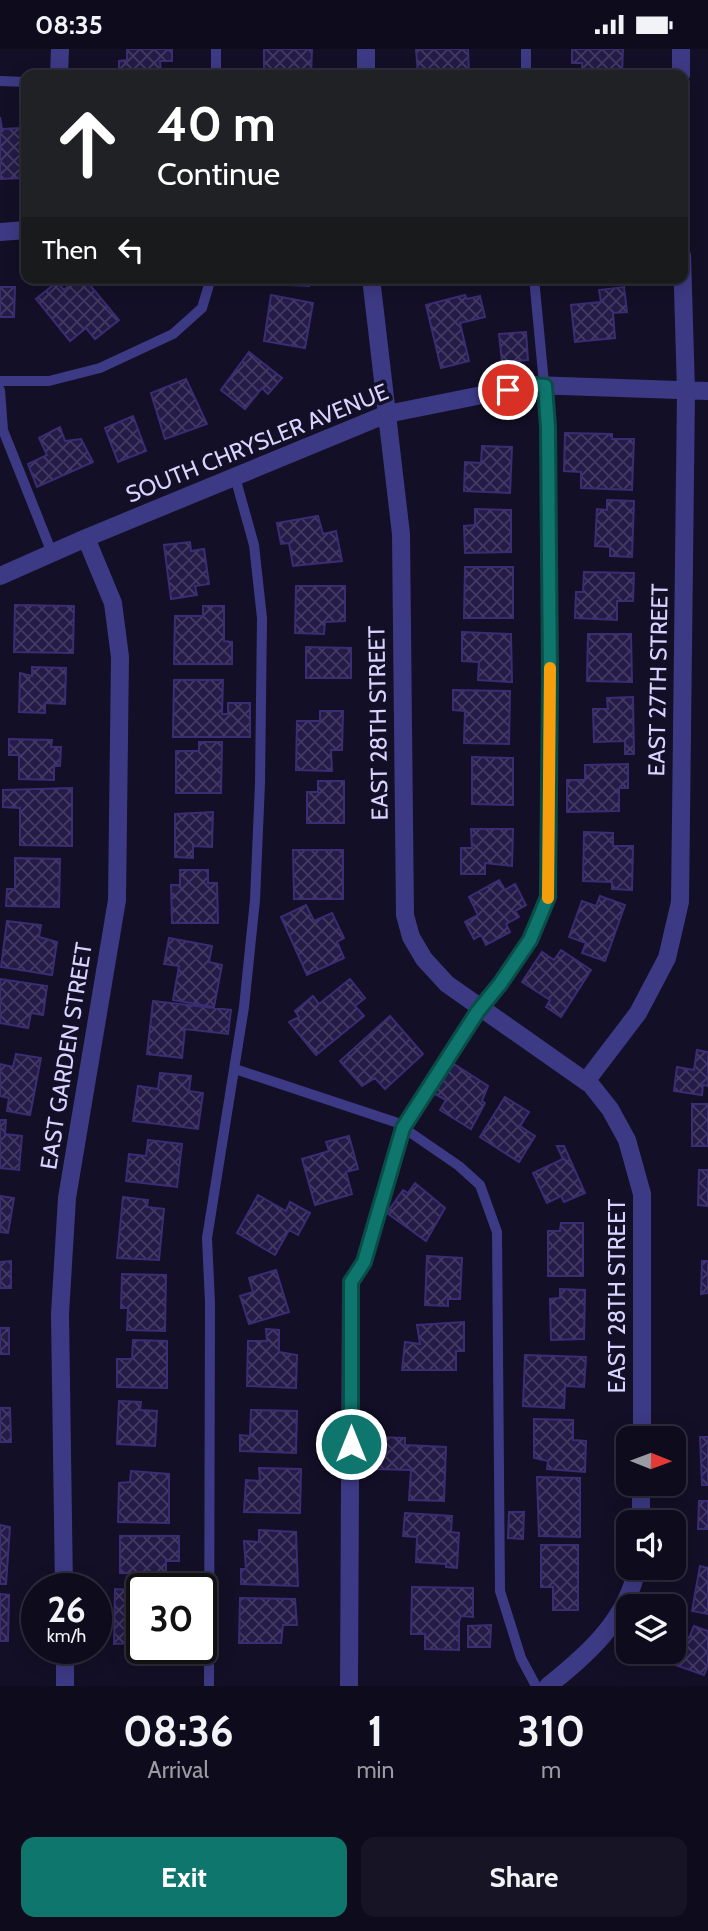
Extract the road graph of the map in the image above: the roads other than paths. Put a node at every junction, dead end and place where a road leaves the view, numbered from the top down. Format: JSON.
{"nodes":[{"id":1,"x":60,"y":49,"type":"edge"},
{"id":2,"x":216,"y":49,"type":"edge"},
{"id":3,"x":366,"y":49,"type":"edge"},
{"id":4,"x":526,"y":49,"type":"edge"},
{"id":5,"x":681,"y":49,"type":"edge"},
{"id":6,"x":60,"y":70,"type":"edge"},
{"id":7,"x":216,"y":70,"type":"edge"},
{"id":8,"x":366,"y":70,"type":"edge"},
{"id":9,"x":526,"y":70,"type":"edge"},
{"id":10,"x":681,"y":70,"type":"edge"},
{"id":11,"x":0,"y":81,"type":"edge"},
{"id":12,"x":21,"y":82,"type":"edge"},
{"id":13,"x":21,"y":230,"type":"edge"},
{"id":14,"x":0,"y":232,"type":"edge"},
{"id":15,"x":209,"y":284,"type":"edge"},
{"id":16,"x":372,"y":284,"type":"edge"},
{"id":17,"x":535,"y":284,"type":"edge"},
{"id":18,"x":683,"y":284,"type":"edge"},
{"id":19,"x":0,"y":381,"type":"edge"},
{"id":20,"x":545,"y":386,"type":"junction"},
{"id":21,"x":0,"y":390,"type":"edge"},
{"id":22,"x":686,"y":391,"type":"junction"},
{"id":23,"x":708,"y":391,"type":"edge"},
{"id":24,"x":387,"y":414,"type":"junction"},
{"id":25,"x":235,"y":477,"type":"junction"},
{"id":26,"x":86,"y":538,"type":"junction"},
{"id":27,"x":51,"y":553,"type":"junction"},
{"id":28,"x":0,"y":576,"type":"edge"},
{"id":29,"x":481,"y":1007,"type":"junction"},
{"id":30,"x":235,"y":1069,"type":"junction"},
{"id":31,"x":587,"y":1082,"type":"junction"},
{"id":32,"x":403,"y":1128,"type":"junction"},
{"id":33,"x":351,"y":1282,"type":"joint"},
{"id":34,"x":642,"y":1426,"type":"edge"},
{"id":35,"x":64,"y":1573,"type":"edge"},
{"id":36,"x":634,"y":1580,"type":"edge"},
{"id":37,"x":65,"y":1664,"type":"edge"},
{"id":38,"x":65,"y":1686,"type":"edge"},
{"id":39,"x":209,"y":1686,"type":"edge"},
{"id":40,"x":349,"y":1686,"type":"edge"},
{"id":41,"x":536,"y":1686,"type":"edge"},
{"id":42,"x":548,"y":1686,"type":"edge"}],
"edges":[{"from":1,"to":6,"type":"street"},
{"from":2,"to":7,"type":"lane"},
{"from":3,"to":8,"type":"street"},
{"from":4,"to":9,"type":"lane"},
{"from":5,"to":10,"type":"street"},
{"from":11,"to":12,"type":"lane"},
{"from":13,"to":14,"type":"street"},
{"from":15,"to":19,"type":"lane"},
{"from":16,"to":24,"type":"street","name":"EAST 28TH STREET"},
{"from":17,"to":20,"type":"lane"},
{"from":18,"to":22,"type":"street","name":"EAST 27TH STREET"},
{"from":20,"to":22,"type":"street","name":"SOUTH CHRYSLER AVENUE"},
{"from":20,"to":24,"type":"street","name":"SOUTH CHRYSLER AVENUE"},
{"from":20,"to":29,"type":"lane"},
{"from":21,"to":27,"type":"lane"},
{"from":22,"to":23,"type":"street","name":"SOUTH CHRYSLER AVENUE"},
{"from":22,"to":31,"type":"street","name":"EAST 27TH STREET"},
{"from":24,"to":25,"type":"street","name":"SOUTH CHRYSLER AVENUE"},
{"from":24,"to":29,"type":"street","name":"EAST 28TH STREET"},
{"from":25,"to":26,"type":"street","name":"SOUTH CHRYSLER AVENUE"},
{"from":25,"to":30,"type":"lane"},
{"from":26,"to":27,"type":"street","name":"SOUTH CHRYSLER AVENUE"},
{"from":26,"to":35,"type":"street","name":"EAST GARDEN STREET"},
{"from":27,"to":28,"type":"street","name":"SOUTH CHRYSLER AVENUE"},
{"from":29,"to":31,"type":"street","name":"EAST 28TH STREET"},
{"from":29,"to":32,"type":"lane"},
{"from":30,"to":32,"type":"lane"},
{"from":30,"to":39,"type":"lane"},
{"from":31,"to":34,"type":"street","name":"EAST 28TH STREET"},
{"from":32,"to":33,"type":"lane"},
{"from":32,"to":41,"type":"lane"},
{"from":33,"to":40,"type":"street"},
{"from":36,"to":42,"type":"street"},
{"from":37,"to":38,"type":"street"}]}
